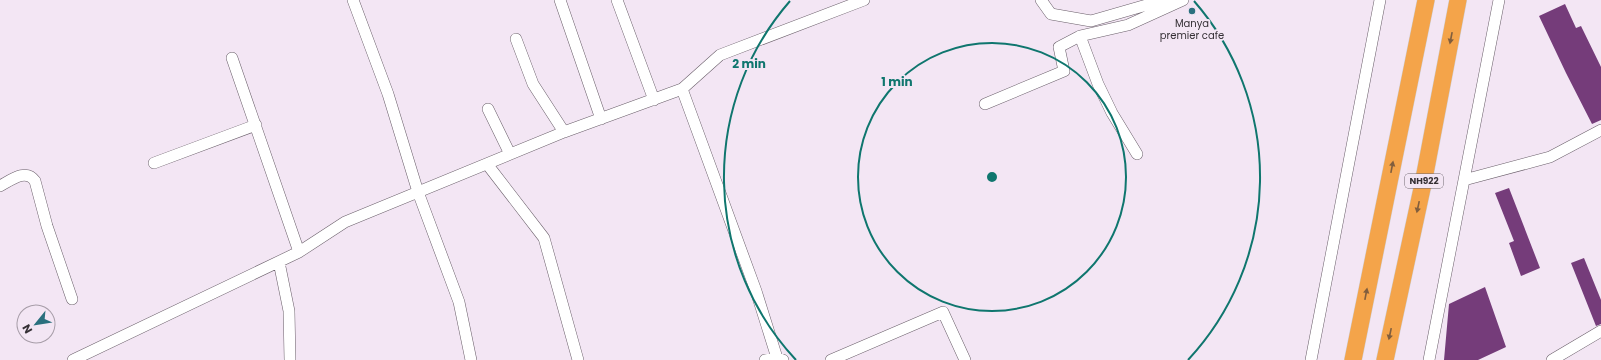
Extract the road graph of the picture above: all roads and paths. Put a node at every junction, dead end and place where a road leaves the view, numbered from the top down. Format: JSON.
{"nodes":[{"id":1,"x":352,"y":0,"type":"edge"},
{"id":2,"x":560,"y":0,"type":"edge"},
{"id":3,"x":617,"y":0,"type":"edge"},
{"id":4,"x":864,"y":0,"type":"edge"},
{"id":5,"x":1041,"y":0,"type":"edge"},
{"id":6,"x":1164,"y":0,"type":"edge"},
{"id":7,"x":1183,"y":0,"type":"edge"},
{"id":8,"x":1380,"y":0,"type":"edge"},
{"id":9,"x":1426,"y":0,"type":"edge"},
{"id":10,"x":1458,"y":0,"type":"edge"},
{"id":11,"x":1500,"y":0,"type":"edge"},
{"id":12,"x":1080,"y":36,"type":"junction"},
{"id":13,"x":516,"y":38,"type":"dead end"},
{"id":14,"x":232,"y":58,"type":"dead end"},
{"id":15,"x":682,"y":89,"type":"junction"},
{"id":16,"x":654,"y":100,"type":"junction"},
{"id":17,"x":985,"y":104,"type":"dead end"},
{"id":18,"x":488,"y":109,"type":"dead end"},
{"id":19,"x":601,"y":119,"type":"junction"},
{"id":20,"x":256,"y":125,"type":"junction"},
{"id":21,"x":1601,"y":130,"type":"edge"},
{"id":22,"x":564,"y":132,"type":"junction"},
{"id":23,"x":510,"y":154,"type":"junction"},
{"id":24,"x":1137,"y":154,"type":"dead end"},
{"id":25,"x":154,"y":163,"type":"dead end"},
{"id":26,"x":487,"y":164,"type":"junction"},
{"id":27,"x":1464,"y":180,"type":"junction"},
{"id":28,"x":0,"y":186,"type":"edge"},
{"id":29,"x":418,"y":192,"type":"junction"},
{"id":30,"x":299,"y":252,"type":"junction"},
{"id":31,"x":279,"y":262,"type":"junction"},
{"id":32,"x":72,"y":299,"type":"dead end"},
{"id":33,"x":1601,"y":331,"type":"edge"},
{"id":34,"x":780,"y":359,"type":"edge"},
{"id":35,"x":73,"y":360,"type":"edge"},
{"id":36,"x":290,"y":360,"type":"edge"},
{"id":37,"x":471,"y":360,"type":"edge"},
{"id":38,"x":578,"y":360,"type":"edge"},
{"id":39,"x":765,"y":360,"type":"edge"},
{"id":40,"x":831,"y":360,"type":"edge"},
{"id":41,"x":965,"y":360,"type":"edge"},
{"id":42,"x":1311,"y":360,"type":"edge"},
{"id":43,"x":1353,"y":360,"type":"edge"},
{"id":44,"x":1385,"y":360,"type":"edge"},
{"id":45,"x":1429,"y":360,"type":"edge"},
{"id":46,"x":1552,"y":360,"type":"edge"}],
"edges":[{"from":1,"to":29,"type":"street"},
{"from":2,"to":19,"type":"street"},
{"from":3,"to":16,"type":"street"},
{"from":4,"to":15,"type":"street"},
{"from":5,"to":6,"type":"street"},
{"from":7,"to":12,"type":"street"},
{"from":8,"to":42,"type":"street"},
{"from":43,"to":9,"type":"highway","number":"NH922","one_way":true},
{"from":10,"to":44,"type":"highway","number":"NH922","one_way":true},
{"from":11,"to":27,"type":"street"},
{"from":12,"to":17,"type":"street"},
{"from":12,"to":24,"type":"street"},
{"from":13,"to":22,"type":"street"},
{"from":14,"to":20,"type":"street"},
{"from":15,"to":16,"type":"street"},
{"from":15,"to":34,"type":"street"},
{"from":16,"to":19,"type":"street"},
{"from":18,"to":23,"type":"street"},
{"from":19,"to":22,"type":"street"},
{"from":20,"to":25,"type":"street"},
{"from":20,"to":30,"type":"street"},
{"from":21,"to":27,"type":"street"},
{"from":22,"to":23,"type":"street"},
{"from":23,"to":26,"type":"street"},
{"from":26,"to":29,"type":"street"},
{"from":26,"to":38,"type":"street"},
{"from":27,"to":45,"type":"street"},
{"from":28,"to":32,"type":"street"},
{"from":29,"to":30,"type":"street"},
{"from":29,"to":37,"type":"street"},
{"from":30,"to":31,"type":"street"},
{"from":31,"to":35,"type":"street"},
{"from":31,"to":36,"type":"street"},
{"from":33,"to":46,"type":"street"},
{"from":34,"to":39,"type":"street"},
{"from":40,"to":41,"type":"street"}]}
